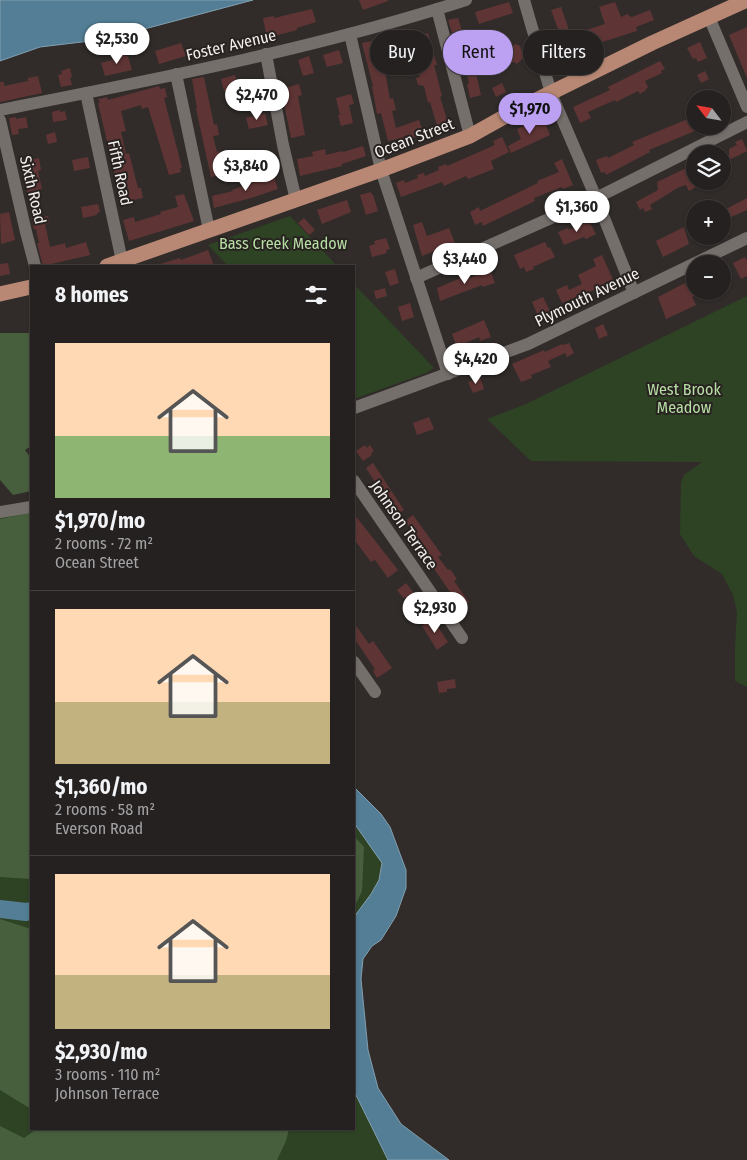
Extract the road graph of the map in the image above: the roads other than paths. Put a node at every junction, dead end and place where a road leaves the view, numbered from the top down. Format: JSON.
{"nodes":[{"id":1,"x":466,"y":0,"type":"edge"},
{"id":2,"x":524,"y":0,"type":"edge"},
{"id":3,"x":747,"y":0,"type":"edge"},
{"id":4,"x":437,"y":9,"type":"junction"},
{"id":5,"x":709,"y":17,"type":"junction"},
{"id":6,"x":350,"y":34,"type":"junction"},
{"id":7,"x":266,"y":54,"type":"junction"},
{"id":8,"x":176,"y":74,"type":"junction"},
{"id":9,"x":86,"y":93,"type":"junction"},
{"id":10,"x":551,"y":93,"type":"junction"},
{"id":11,"x":745,"y":98,"type":"edge"},
{"id":12,"x":0,"y":110,"type":"edge"},
{"id":13,"x":0,"y":120,"type":"edge"},
{"id":14,"x":747,"y":122,"type":"edge"},
{"id":15,"x":470,"y":136,"type":"junction"},
{"id":16,"x":381,"y":170,"type":"junction"},
{"id":17,"x":596,"y":198,"type":"junction"},
{"id":18,"x":296,"y":200,"type":"junction"},
{"id":19,"x":209,"y":230,"type":"junction"},
{"id":20,"x":747,"y":238,"type":"edge"},
{"id":21,"x":115,"y":264,"type":"edge"},
{"id":22,"x":35,"y":265,"type":"edge"},
{"id":23,"x":416,"y":278,"type":"junction"},
{"id":24,"x":30,"y":287,"type":"edge"},
{"id":25,"x":0,"y":294,"type":"edge"},
{"id":26,"x":634,"y":294,"type":"junction"},
{"id":27,"x":448,"y":374,"type":"junction"},
{"id":28,"x":355,"y":408,"type":"edge"},
{"id":29,"x":355,"y":482,"type":"edge"},
{"id":30,"x":30,"y":507,"type":"edge"},
{"id":31,"x":0,"y":512,"type":"edge"},
{"id":32,"x":462,"y":638,"type":"dead end"},
{"id":33,"x":355,"y":663,"type":"edge"},
{"id":34,"x":375,"y":692,"type":"dead end"}],
"edges":[{"from":1,"to":4,"type":"street","name":"Foster Avenue"},
{"from":2,"to":10,"type":"street"},
{"from":3,"to":5,"type":"main road","name":"Ocean Street"},
{"from":4,"to":6,"type":"street","name":"Foster Avenue"},
{"from":4,"to":15,"type":"street"},
{"from":5,"to":10,"type":"main road","name":"Ocean Street"},
{"from":5,"to":11,"type":"street"},
{"from":6,"to":7,"type":"street","name":"Foster Avenue"},
{"from":6,"to":16,"type":"street"},
{"from":7,"to":8,"type":"street","name":"Foster Avenue"},
{"from":7,"to":18,"type":"street"},
{"from":8,"to":9,"type":"street","name":"Foster Avenue"},
{"from":8,"to":19,"type":"street"},
{"from":9,"to":12,"type":"street","name":"Foster Avenue"},
{"from":9,"to":21,"type":"street","name":"Fifth Road"},
{"from":10,"to":15,"type":"main road","name":"Ocean Street"},
{"from":10,"to":17,"type":"street"},
{"from":13,"to":22,"type":"street","name":"Sixth Road"},
{"from":14,"to":17,"type":"street"},
{"from":15,"to":16,"type":"main road","name":"Ocean Street"},
{"from":16,"to":18,"type":"main road","name":"Ocean Street"},
{"from":16,"to":23,"type":"street"},
{"from":17,"to":23,"type":"street"},
{"from":17,"to":26,"type":"street"},
{"from":18,"to":19,"type":"main road","name":"Ocean Street"},
{"from":19,"to":21,"type":"main road","name":"Ocean Street"},
{"from":20,"to":26,"type":"street","name":"Plymouth Avenue"},
{"from":23,"to":27,"type":"street"},
{"from":24,"to":25,"type":"main road"},
{"from":26,"to":27,"type":"street","name":"Plymouth Avenue"},
{"from":27,"to":28,"type":"street","name":"Plymouth Avenue"},
{"from":29,"to":32,"type":"street","name":"Johnson Terrace"},
{"from":30,"to":31,"type":"street"},
{"from":33,"to":34,"type":"street"}]}
